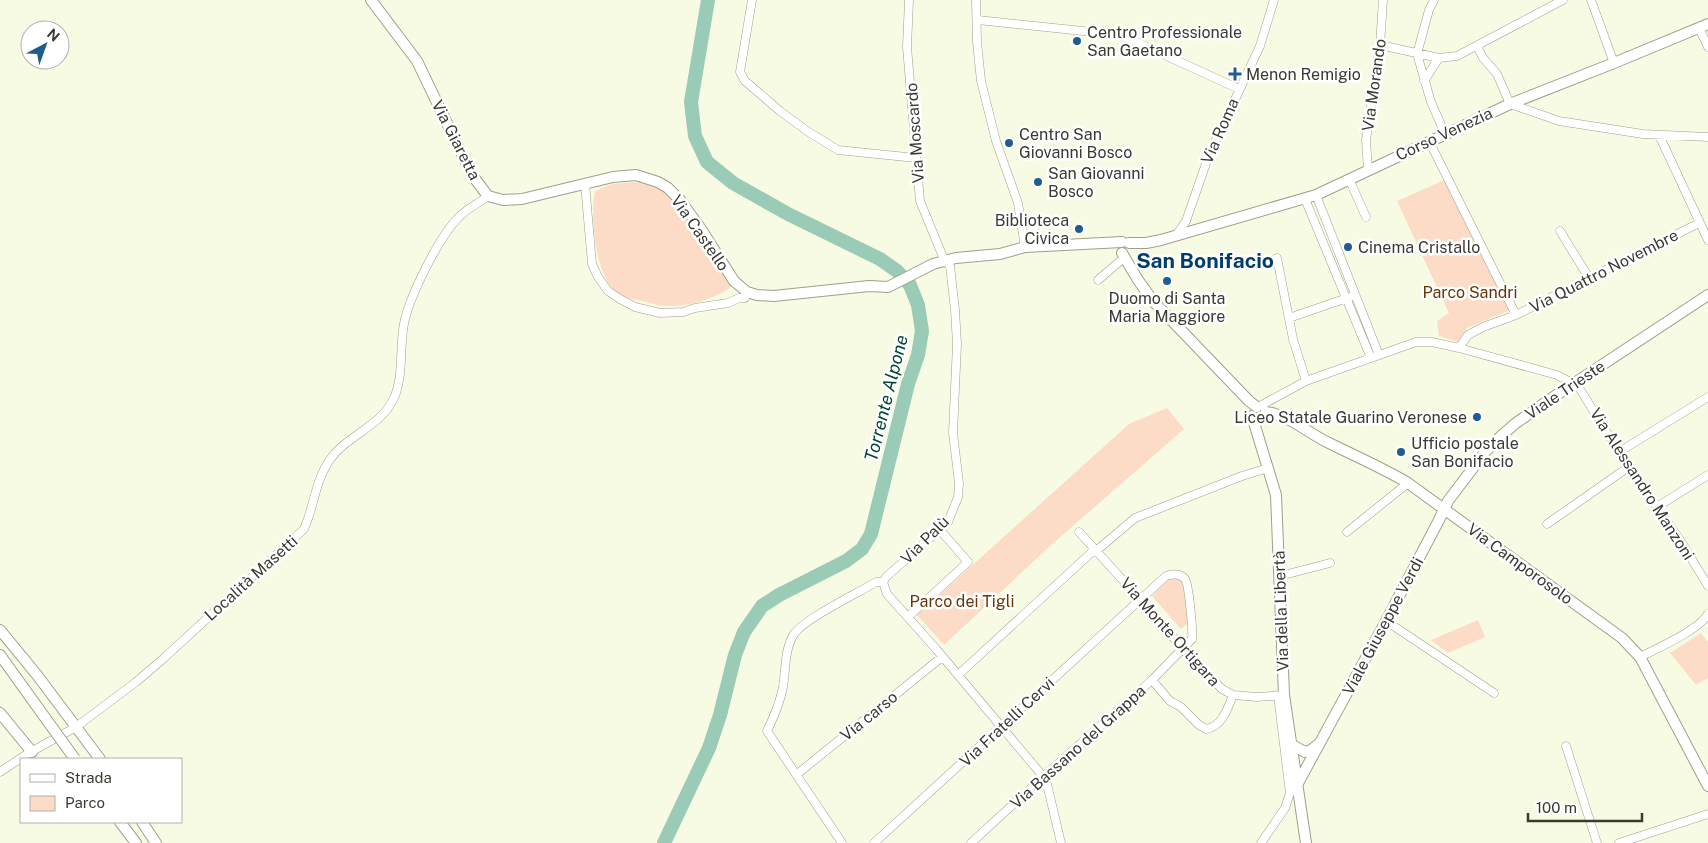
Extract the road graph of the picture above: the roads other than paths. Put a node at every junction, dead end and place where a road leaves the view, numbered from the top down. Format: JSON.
{"nodes":[{"id":1,"x":371,"y":0,"type":"edge"},
{"id":2,"x":752,"y":0,"type":"edge"},
{"id":3,"x":909,"y":0,"type":"edge"},
{"id":4,"x":976,"y":0,"type":"edge"},
{"id":5,"x":1274,"y":0,"type":"edge"},
{"id":6,"x":1383,"y":0,"type":"edge"},
{"id":7,"x":1434,"y":0,"type":"edge"},
{"id":8,"x":1563,"y":0,"type":"edge"},
{"id":9,"x":1591,"y":0,"type":"edge"},
{"id":10,"x":978,"y":20,"type":"junction"},
{"id":11,"x":1703,"y":26,"type":"edge"},
{"id":12,"x":1380,"y":45,"type":"junction"},
{"id":13,"x":1477,"y":46,"type":"junction"},
{"id":14,"x":1708,"y":47,"type":"edge"},
{"id":15,"x":1417,"y":54,"type":"junction"},
{"id":16,"x":1439,"y":58,"type":"junction"},
{"id":17,"x":1614,"y":63,"type":"junction"},
{"id":18,"x":1424,"y":81,"type":"junction"},
{"id":19,"x":1239,"y":89,"type":"junction"},
{"id":20,"x":1510,"y":104,"type":"junction"},
{"id":21,"x":1445,"y":134,"type":"junction"},
{"id":22,"x":1659,"y":135,"type":"junction"},
{"id":23,"x":1708,"y":137,"type":"edge"},
{"id":24,"x":1429,"y":141,"type":"junction"},
{"id":25,"x":916,"y":158,"type":"junction"},
{"id":26,"x":1368,"y":170,"type":"junction"},
{"id":27,"x":1349,"y":179,"type":"junction"},
{"id":28,"x":585,"y":184,"type":"junction"},
{"id":29,"x":1316,"y":195,"type":"junction"},
{"id":30,"x":488,"y":196,"type":"junction"},
{"id":31,"x":1305,"y":199,"type":"junction"},
{"id":32,"x":1366,"y":216,"type":"dead end"},
{"id":33,"x":1700,"y":223,"type":"junction"},
{"id":34,"x":1560,"y":231,"type":"dead end"},
{"id":35,"x":1177,"y":234,"type":"junction"},
{"id":36,"x":1708,"y":240,"type":"edge"},
{"id":37,"x":1025,"y":247,"type":"junction"},
{"id":38,"x":1125,"y":251,"type":"junction"},
{"id":39,"x":1337,"y":253,"type":"junction"},
{"id":40,"x":1329,"y":256,"type":"junction"},
{"id":41,"x":1277,"y":258,"type":"dead end"},
{"id":42,"x":946,"y":260,"type":"junction"},
{"id":43,"x":1589,"y":278,"type":"junction"},
{"id":44,"x":1098,"y":280,"type":"dead end"},
{"id":45,"x":747,"y":292,"type":"junction"},
{"id":46,"x":1354,"y":295,"type":"junction"},
{"id":47,"x":1708,"y":295,"type":"edge"},
{"id":48,"x":1346,"y":299,"type":"junction"},
{"id":49,"x":1516,"y":315,"type":"junction"},
{"id":50,"x":1289,"y":318,"type":"junction"},
{"id":51,"x":1459,"y":348,"type":"junction"},
{"id":52,"x":1379,"y":355,"type":"junction"},
{"id":53,"x":1371,"y":358,"type":"junction"},
{"id":54,"x":1306,"y":381,"type":"junction"},
{"id":55,"x":1573,"y":383,"type":"junction"},
{"id":56,"x":1708,"y":397,"type":"edge"},
{"id":57,"x":1258,"y":410,"type":"junction"},
{"id":58,"x":1620,"y":452,"type":"junction"},
{"id":59,"x":1630,"y":466,"type":"junction"},
{"id":60,"x":1268,"y":468,"type":"junction"},
{"id":61,"x":1708,"y":475,"type":"edge"},
{"id":62,"x":1408,"y":484,"type":"junction"},
{"id":63,"x":1657,"y":507,"type":"junction"},
{"id":64,"x":1444,"y":508,"type":"junction"},
{"id":65,"x":1547,"y":524,"type":"dead end"},
{"id":66,"x":940,"y":530,"type":"junction"},
{"id":67,"x":1080,"y":532,"type":"dead end"},
{"id":68,"x":1347,"y":532,"type":"dead end"},
{"id":69,"x":1096,"y":551,"type":"junction"},
{"id":70,"x":1330,"y":563,"type":"dead end"},
{"id":71,"x":1280,"y":576,"type":"junction"},
{"id":72,"x":883,"y":582,"type":"junction"},
{"id":73,"x":1708,"y":586,"type":"edge"},
{"id":74,"x":1140,"y":599,"type":"junction"},
{"id":75,"x":908,"y":617,"type":"junction"},
{"id":76,"x":1707,"y":619,"type":"edge"},
{"id":77,"x":1386,"y":621,"type":"junction"},
{"id":78,"x":0,"y":630,"type":"edge"},
{"id":79,"x":1183,"y":649,"type":"junction"},
{"id":80,"x":0,"y":655,"type":"edge"},
{"id":81,"x":942,"y":657,"type":"junction"},
{"id":82,"x":1640,"y":658,"type":"junction"},
{"id":83,"x":958,"y":674,"type":"junction"},
{"id":84,"x":1152,"y":680,"type":"junction"},
{"id":85,"x":1494,"y":693,"type":"dead end"},
{"id":86,"x":1233,"y":695,"type":"junction"},
{"id":87,"x":1281,"y":696,"type":"junction"},
{"id":88,"x":0,"y":713,"type":"edge"},
{"id":89,"x":76,"y":727,"type":"junction"},
{"id":90,"x":1002,"y":727,"type":"junction"},
{"id":91,"x":1320,"y":743,"type":"junction"},
{"id":92,"x":1292,"y":745,"type":"junction"},
{"id":93,"x":1566,"y":746,"type":"dead end"},
{"id":94,"x":32,"y":752,"type":"junction"},
{"id":95,"x":1305,"y":752,"type":"junction"},
{"id":96,"x":22,"y":758,"type":"edge"},
{"id":97,"x":74,"y":758,"type":"edge"},
{"id":98,"x":99,"y":758,"type":"edge"},
{"id":99,"x":20,"y":760,"type":"edge"},
{"id":100,"x":1292,"y":760,"type":"junction"},
{"id":101,"x":0,"y":772,"type":"edge"},
{"id":102,"x":796,"y":775,"type":"junction"},
{"id":103,"x":1043,"y":777,"type":"junction"},
{"id":104,"x":1708,"y":786,"type":"edge"},
{"id":105,"x":1294,"y":789,"type":"junction"},
{"id":106,"x":1708,"y":814,"type":"edge"},
{"id":107,"x":121,"y":823,"type":"edge"},
{"id":108,"x":143,"y":823,"type":"edge"},
{"id":109,"x":136,"y":843,"type":"edge"},
{"id":110,"x":156,"y":843,"type":"edge"},
{"id":111,"x":842,"y":843,"type":"edge"},
{"id":112,"x":874,"y":843,"type":"edge"},
{"id":113,"x":972,"y":843,"type":"edge"},
{"id":114,"x":1061,"y":843,"type":"edge"},
{"id":115,"x":1261,"y":843,"type":"edge"},
{"id":116,"x":1306,"y":843,"type":"edge"},
{"id":117,"x":1597,"y":843,"type":"edge"},
{"id":118,"x":1619,"y":843,"type":"edge"}],
"edges":[{"from":1,"to":30,"type":"street","name":"Via Giaretta"},
{"from":2,"to":25,"type":"street"},
{"from":3,"to":25,"type":"street","name":"Via Moscardo"},
{"from":4,"to":10,"type":"street"},
{"from":5,"to":19,"type":"street","name":"Via Roma"},
{"from":6,"to":12,"type":"street","name":"Via Morando"},
{"from":7,"to":15,"type":"street"},
{"from":8,"to":13,"type":"street"},
{"from":9,"to":17,"type":"street"},
{"from":10,"to":19,"type":"street"},
{"from":10,"to":37,"type":"street"},
{"from":11,"to":14,"type":"street"},
{"from":11,"to":17,"type":"street","name":"Corso Venezia"},
{"from":12,"to":15,"type":"street"},
{"from":12,"to":26,"type":"street","name":"Via Morando"},
{"from":13,"to":16,"type":"street"},
{"from":13,"to":20,"type":"street"},
{"from":15,"to":16,"type":"street"},
{"from":15,"to":18,"type":"street"},
{"from":16,"to":18,"type":"street"},
{"from":17,"to":20,"type":"street","name":"Corso Venezia"},
{"from":18,"to":21,"type":"street"},
{"from":19,"to":35,"type":"street","name":"Via Roma"},
{"from":20,"to":21,"type":"street","name":"Corso Venezia"},
{"from":20,"to":22,"type":"street"},
{"from":21,"to":24,"type":"street","name":"Corso Venezia"},
{"from":22,"to":23,"type":"street"},
{"from":22,"to":33,"type":"street"},
{"from":24,"to":26,"type":"street","name":"Corso Venezia"},
{"from":24,"to":49,"type":"street"},
{"from":25,"to":42,"type":"street","name":"Via Moscardo"},
{"from":26,"to":27,"type":"street","name":"Corso Venezia"},
{"from":27,"to":29,"type":"street","name":"Corso Venezia"},
{"from":27,"to":32,"type":"street"},
{"from":28,"to":30,"type":"street","name":"Via Giaretta"},
{"from":28,"to":45,"type":"street","name":"Via Castello"},
{"from":28,"to":45,"type":"street"},
{"from":29,"to":31,"type":"street","name":"Corso Venezia"},
{"from":29,"to":39,"type":"street"},
{"from":30,"to":89,"type":"street","name":"Località Masetti"},
{"from":31,"to":35,"type":"street","name":"Corso Venezia"},
{"from":31,"to":40,"type":"street"},
{"from":33,"to":36,"type":"street"},
{"from":33,"to":43,"type":"street","name":"Via Quattro Novembre"},
{"from":34,"to":43,"type":"street"},
{"from":35,"to":38,"type":"street","name":"Corso Venezia"},
{"from":37,"to":38,"type":"street"},
{"from":37,"to":42,"type":"street"},
{"from":38,"to":44,"type":"street"},
{"from":38,"to":57,"type":"street","name":"Via Camporosolo"},
{"from":39,"to":40,"type":"street"},
{"from":39,"to":46,"type":"street"},
{"from":40,"to":48,"type":"street"},
{"from":41,"to":50,"type":"street"},
{"from":42,"to":45,"type":"street"},
{"from":42,"to":66,"type":"street","name":"Via Palù"},
{"from":43,"to":49,"type":"street","name":"Via Quattro Novembre"},
{"from":46,"to":48,"type":"street"},
{"from":46,"to":52,"type":"street"},
{"from":47,"to":55,"type":"street","name":"Viale Trieste"},
{"from":48,"to":50,"type":"street"},
{"from":48,"to":53,"type":"street"},
{"from":49,"to":51,"type":"street","name":"Via Quattro Novembre"},
{"from":50,"to":54,"type":"street"},
{"from":51,"to":52,"type":"street"},
{"from":51,"to":55,"type":"street"},
{"from":52,"to":53,"type":"street"},
{"from":53,"to":54,"type":"street"},
{"from":54,"to":57,"type":"street"},
{"from":55,"to":58,"type":"street","name":"Via Alessandro Manzoni"},
{"from":55,"to":64,"type":"street","name":"Viale Trieste"},
{"from":56,"to":58,"type":"street"},
{"from":57,"to":60,"type":"street","name":"Via della Libertà"},
{"from":57,"to":62,"type":"street","name":"Via Camporosolo"},
{"from":58,"to":59,"type":"street","name":"Via Alessandro Manzoni"},
{"from":59,"to":63,"type":"street","name":"Via Alessandro Manzoni"},
{"from":59,"to":65,"type":"street"},
{"from":60,"to":69,"type":"street"},
{"from":60,"to":71,"type":"street","name":"Via della Libertà"},
{"from":61,"to":63,"type":"street"},
{"from":62,"to":64,"type":"street","name":"Via Camporosolo"},
{"from":62,"to":68,"type":"street"},
{"from":63,"to":73,"type":"street","name":"Via Alessandro Manzoni"},
{"from":64,"to":77,"type":"street","name":"Viale Giuseppe Verdi"},
{"from":64,"to":82,"type":"street","name":"Via Camporosolo"},
{"from":66,"to":72,"type":"street","name":"Via Palù"},
{"from":66,"to":75,"type":"street"},
{"from":67,"to":69,"type":"street","name":"Via Monte Ortigara"},
{"from":69,"to":74,"type":"street","name":"Via Monte Ortigara"},
{"from":69,"to":83,"type":"street"},
{"from":70,"to":71,"type":"street"},
{"from":71,"to":87,"type":"street","name":"Via della Libertà"},
{"from":72,"to":75,"type":"street"},
{"from":72,"to":102,"type":"street","name":"Via Palù"},
{"from":74,"to":79,"type":"street","name":"Via Monte Ortigara"},
{"from":74,"to":79,"type":"street","name":"Via Fratelli Cervi"},
{"from":74,"to":90,"type":"street","name":"Via Fratelli Cervi"},
{"from":75,"to":81,"type":"street"},
{"from":76,"to":82,"type":"street"},
{"from":77,"to":85,"type":"street"},
{"from":77,"to":91,"type":"street","name":"Viale Giuseppe Verdi"},
{"from":78,"to":89,"type":"street"},
{"from":79,"to":84,"type":"street","name":"Via Bassano del Grappa"},
{"from":79,"to":86,"type":"street","name":"Via Monte Ortigara"},
{"from":80,"to":97,"type":"street","bridge":true},
{"from":81,"to":83,"type":"street"},
{"from":81,"to":102,"type":"street","name":"Via carso"},
{"from":82,"to":104,"type":"street","name":"Via Camporosolo"},
{"from":83,"to":90,"type":"street"},
{"from":84,"to":86,"type":"street"},
{"from":84,"to":103,"type":"street","name":"Via Bassano del Grappa"},
{"from":86,"to":87,"type":"street","name":"Via Monte Ortigara"},
{"from":87,"to":92,"type":"street","name":"Via della Libertà"},
{"from":87,"to":100,"type":"street"},
{"from":88,"to":94,"type":"street"},
{"from":89,"to":94,"type":"street","name":"Località Masetti"},
{"from":89,"to":98,"type":"street"},
{"from":90,"to":103,"type":"street"},
{"from":90,"to":112,"type":"street","name":"Via Fratelli Cervi"},
{"from":91,"to":95,"type":"street"},
{"from":91,"to":105,"type":"street","name":"Viale Giuseppe Verdi"},
{"from":92,"to":95,"type":"street"},
{"from":92,"to":100,"type":"street","name":"Via della Libertà"},
{"from":93,"to":117,"type":"street"},
{"from":94,"to":96,"type":"street","name":"Località Masetti"},
{"from":95,"to":100,"type":"street"},
{"from":99,"to":101,"type":"street","name":"Località Masetti"},
{"from":100,"to":105,"type":"street","name":"Via della Libertà"},
{"from":102,"to":111,"type":"street"},
{"from":103,"to":113,"type":"street","name":"Via Bassano del Grappa"},
{"from":103,"to":114,"type":"street"},
{"from":105,"to":115,"type":"street"},
{"from":105,"to":116,"type":"street","name":"Via della Libertà"},
{"from":106,"to":118,"type":"street"},
{"from":107,"to":109,"type":"street"},
{"from":108,"to":110,"type":"street"}]}
